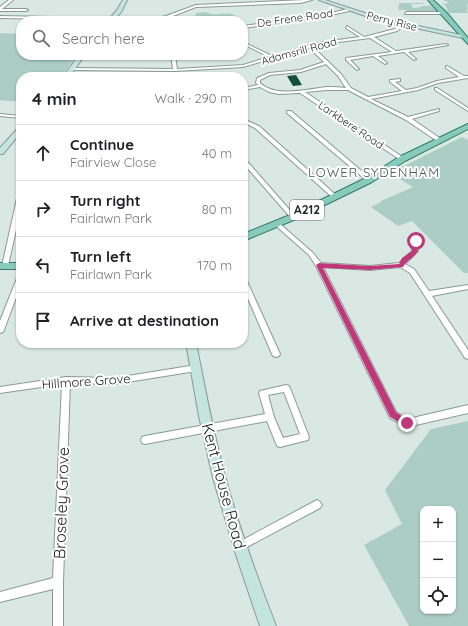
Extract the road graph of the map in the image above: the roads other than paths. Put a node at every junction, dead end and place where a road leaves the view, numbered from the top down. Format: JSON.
{"nodes":[{"id":1,"x":11,"y":0,"type":"edge"},
{"id":2,"x":125,"y":0,"type":"edge"},
{"id":3,"x":218,"y":0,"type":"edge"},
{"id":4,"x":310,"y":0,"type":"edge"},
{"id":5,"x":321,"y":0,"type":"edge"},
{"id":6,"x":430,"y":0,"type":"edge"},
{"id":7,"x":218,"y":5,"type":"junction"},
{"id":8,"x":0,"y":9,"type":"edge"},
{"id":9,"x":26,"y":10,"type":"dead end"},
{"id":10,"x":348,"y":10,"type":"junction"},
{"id":11,"x":406,"y":13,"type":"dead end"},
{"id":12,"x":444,"y":14,"type":"junction"},
{"id":13,"x":115,"y":16,"type":"edge"},
{"id":14,"x":170,"y":16,"type":"edge"},
{"id":15,"x":0,"y":17,"type":"edge"},
{"id":16,"x":16,"y":17,"type":"edge"},
{"id":17,"x":403,"y":25,"type":"junction"},
{"id":18,"x":248,"y":26,"type":"edge"},
{"id":19,"x":346,"y":27,"type":"dead end"},
{"id":20,"x":464,"y":36,"type":"junction"},
{"id":21,"x":371,"y":37,"type":"junction"},
{"id":22,"x":363,"y":38,"type":"junction"},
{"id":23,"x":468,"y":42,"type":"edge"},
{"id":24,"x":446,"y":45,"type":"dead end"},
{"id":25,"x":248,"y":46,"type":"edge"},
{"id":26,"x":309,"y":46,"type":"junction"},
{"id":27,"x":405,"y":51,"type":"junction"},
{"id":28,"x":395,"y":52,"type":"junction"},
{"id":29,"x":374,"y":55,"type":"junction"},
{"id":30,"x":271,"y":58,"type":"junction"},
{"id":31,"x":414,"y":58,"type":"dead end"},
{"id":32,"x":78,"y":60,"type":"edge"},
{"id":33,"x":174,"y":60,"type":"edge"},
{"id":34,"x":327,"y":62,"type":"junction"},
{"id":35,"x":385,"y":62,"type":"dead end"},
{"id":36,"x":447,"y":67,"type":"dead end"},
{"id":37,"x":72,"y":69,"type":"junction"},
{"id":38,"x":357,"y":69,"type":"dead end"},
{"id":39,"x":175,"y":70,"type":"junction"},
{"id":40,"x":70,"y":72,"type":"edge"},
{"id":41,"x":465,"y":78,"type":"edge"},
{"id":42,"x":399,"y":80,"type":"dead end"},
{"id":43,"x":390,"y":81,"type":"junction"},
{"id":44,"x":383,"y":82,"type":"dead end"},
{"id":45,"x":260,"y":86,"type":"junction"},
{"id":46,"x":248,"y":88,"type":"edge"},
{"id":47,"x":349,"y":88,"type":"junction"},
{"id":48,"x":436,"y":90,"type":"dead end"},
{"id":49,"x":300,"y":91,"type":"junction"},
{"id":50,"x":404,"y":91,"type":"junction"},
{"id":51,"x":368,"y":98,"type":"junction"},
{"id":52,"x":437,"y":110,"type":"dead end"},
{"id":53,"x":468,"y":110,"type":"edge"},
{"id":54,"x":289,"y":112,"type":"dead end"},
{"id":55,"x":0,"y":115,"type":"edge"},
{"id":56,"x":16,"y":117,"type":"edge"},
{"id":57,"x":408,"y":119,"type":"junction"},
{"id":58,"x":248,"y":122,"type":"edge"},
{"id":59,"x":468,"y":126,"type":"edge"},
{"id":60,"x":16,"y":134,"type":"edge"},
{"id":61,"x":439,"y":140,"type":"junction"},
{"id":62,"x":0,"y":152,"type":"edge"},
{"id":63,"x":402,"y":159,"type":"junction"},
{"id":64,"x":248,"y":166,"type":"edge"},
{"id":65,"x":369,"y":180,"type":"junction"},
{"id":66,"x":335,"y":197,"type":"junction"},
{"id":67,"x":16,"y":217,"type":"edge"},
{"id":68,"x":293,"y":217,"type":"junction"},
{"id":69,"x":277,"y":224,"type":"junction"},
{"id":70,"x":14,"y":226,"type":"joint"},
{"id":71,"x":248,"y":236,"type":"edge"},
{"id":72,"x":420,"y":240,"type":"dead end"},
{"id":73,"x":319,"y":265,"type":"junction"},
{"id":74,"x":3,"y":266,"type":"edge"},
{"id":75,"x":16,"y":266,"type":"edge"},
{"id":76,"x":400,"y":266,"type":"junction"},
{"id":77,"x":468,"y":287,"type":"edge"},
{"id":78,"x":16,"y":288,"type":"edge"},
{"id":79,"x":248,"y":290,"type":"edge"},
{"id":80,"x":428,"y":294,"type":"junction"},
{"id":81,"x":0,"y":330,"type":"edge"},
{"id":82,"x":191,"y":348,"type":"edge"},
{"id":83,"x":276,"y":354,"type":"dead end"},
{"id":84,"x":468,"y":356,"type":"edge"},
{"id":85,"x":196,"y":368,"type":"junction"},
{"id":86,"x":66,"y":380,"type":"junction"},
{"id":87,"x":0,"y":390,"type":"edge"},
{"id":88,"x":468,"y":409,"type":"edge"},
{"id":89,"x":270,"y":417,"type":"junction"},
{"id":90,"x":207,"y":428,"type":"junction"},
{"id":91,"x":145,"y":440,"type":"dead end"},
{"id":92,"x":317,"y":505,"type":"dead end"},
{"id":93,"x":240,"y":546,"type":"junction"},
{"id":94,"x":58,"y":582,"type":"junction"},
{"id":95,"x":0,"y":597,"type":"edge"},
{"id":96,"x":58,"y":626,"type":"edge"},
{"id":97,"x":268,"y":626,"type":"edge"}],
"edges":[{"from":1,"to":8,"type":"street"},
{"from":2,"to":13,"type":"street"},
{"from":3,"to":7,"type":"street"},
{"from":4,"to":7,"type":"street"},
{"from":5,"to":10,"type":"street","name":"Perry Rise"},
{"from":6,"to":12,"type":"main road"},
{"from":7,"to":14,"type":"street"},
{"from":8,"to":9,"type":"street"},
{"from":10,"to":17,"type":"street","name":"Perry Rise"},
{"from":10,"to":18,"type":"street","name":"De Frene Road"},
{"from":11,"to":12,"type":"street"},
{"from":12,"to":20,"type":"main road"},
{"from":15,"to":16,"type":"street"},
{"from":17,"to":20,"type":"street","name":"Perry Rise"},
{"from":17,"to":21,"type":"street","name":"Adamsrill Road"},
{"from":19,"to":22,"type":"street"},
{"from":20,"to":23,"type":"main road"},
{"from":21,"to":22,"type":"street","name":"Adamsrill Road"},
{"from":21,"to":28,"type":"street"},
{"from":22,"to":26,"type":"street","name":"Adamsrill Road"},
{"from":24,"to":27,"type":"street"},
{"from":25,"to":30,"type":"street"},
{"from":26,"to":30,"type":"street","name":"Adamsrill Road"},
{"from":26,"to":34,"type":"street"},
{"from":27,"to":28,"type":"street"},
{"from":27,"to":31,"type":"street"},
{"from":28,"to":29,"type":"street"},
{"from":29,"to":35,"type":"street"},
{"from":29,"to":38,"type":"street"},
{"from":30,"to":39,"type":"street","name":"Adamsrill Road"},
{"from":32,"to":37,"type":"street"},
{"from":33,"to":39,"type":"street"},
{"from":34,"to":45,"type":"street"},
{"from":34,"to":47,"type":"street"},
{"from":36,"to":41,"type":"street"},
{"from":37,"to":39,"type":"street","name":"Adamsrill Road"},
{"from":37,"to":40,"type":"street"},
{"from":41,"to":50,"type":"street"},
{"from":42,"to":43,"type":"street"},
{"from":43,"to":44,"type":"street"},
{"from":43,"to":50,"type":"street"},
{"from":45,"to":46,"type":"street"},
{"from":45,"to":49,"type":"street"},
{"from":47,"to":49,"type":"street"},
{"from":47,"to":51,"type":"street"},
{"from":48,"to":53,"type":"street"},
{"from":49,"to":63,"type":"street","name":"Larkbere Road"},
{"from":50,"to":51,"type":"street"},
{"from":51,"to":57,"type":"street"},
{"from":52,"to":57,"type":"street"},
{"from":54,"to":65,"type":"street"},
{"from":55,"to":56,"type":"street"},
{"from":57,"to":61,"type":"street"},
{"from":58,"to":66,"type":"street"},
{"from":59,"to":61,"type":"main road","number":"A212"},
{"from":60,"to":62,"type":"street"},
{"from":61,"to":63,"type":"main road","number":"A212"},
{"from":63,"to":65,"type":"main road","number":"A212"},
{"from":64,"to":68,"type":"street"},
{"from":65,"to":66,"type":"main road","number":"A212"},
{"from":66,"to":68,"type":"main road","number":"A212"},
{"from":67,"to":70,"type":"street"},
{"from":68,"to":69,"type":"main road","number":"A212"},
{"from":69,"to":71,"type":"main road","number":"A212"},
{"from":69,"to":73,"type":"street"},
{"from":70,"to":74,"type":"street"},
{"from":72,"to":76,"type":"street"},
{"from":73,"to":76,"type":"street"},
{"from":73,"to":88,"type":"street"},
{"from":74,"to":75,"type":"main road"},
{"from":76,"to":80,"type":"street"},
{"from":77,"to":80,"type":"street"},
{"from":78,"to":81,"type":"street"},
{"from":79,"to":83,"type":"street"},
{"from":80,"to":84,"type":"street"},
{"from":82,"to":85,"type":"street","name":"Kent House Road"},
{"from":85,"to":86,"type":"street","name":"Hillmore Grove"},
{"from":85,"to":90,"type":"street","name":"Kent House Road"},
{"from":86,"to":87,"type":"street","name":"Hillmore Grove"},
{"from":86,"to":94,"type":"street","name":"Broseley Grove"},
{"from":89,"to":89,"type":"street"},
{"from":89,"to":90,"type":"street"},
{"from":90,"to":91,"type":"street"},
{"from":90,"to":93,"type":"street","name":"Kent House Road"},
{"from":92,"to":93,"type":"street"},
{"from":93,"to":97,"type":"street","name":"Kent House Road"},
{"from":94,"to":95,"type":"street"},
{"from":94,"to":96,"type":"street","name":"Broseley Grove"}]}
